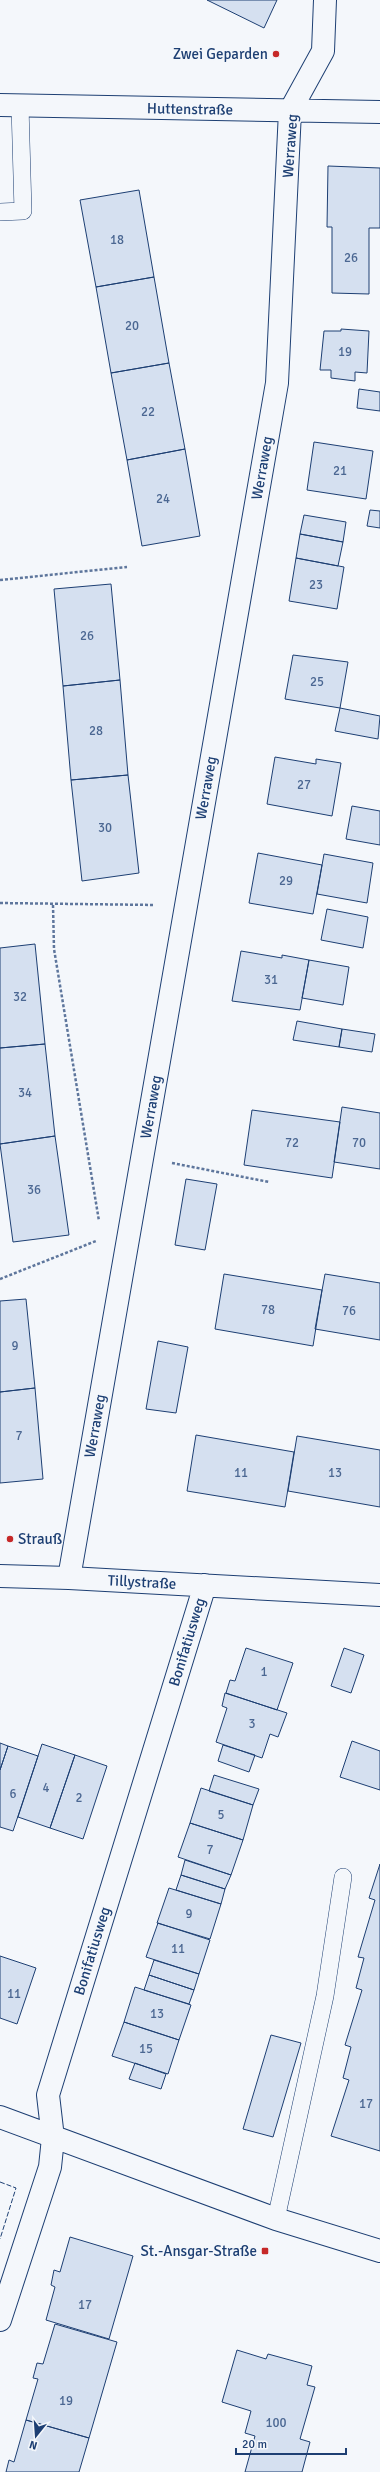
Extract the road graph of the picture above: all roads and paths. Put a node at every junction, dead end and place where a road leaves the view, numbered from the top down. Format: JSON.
{"nodes":[{"id":1,"x":326,"y":0,"type":"edge"},
{"id":2,"x":10,"y":105,"type":"edge"},
{"id":3,"x":290,"y":111,"type":"junction"},
{"id":4,"x":380,"y":112,"type":"edge"},
{"id":5,"x":0,"y":212,"type":"edge"},
{"id":6,"x":127,"y":567,"type":"dead end"},
{"id":7,"x":0,"y":580,"type":"edge"},
{"id":8,"x":0,"y":903,"type":"edge"},
{"id":9,"x":186,"y":904,"type":"junction"},
{"id":10,"x":53,"y":905,"type":"junction"},
{"id":11,"x":142,"y":1157,"type":"junction"},
{"id":12,"x":269,"y":1182,"type":"dead end"},
{"id":13,"x":102,"y":1238,"type":"junction"},
{"id":14,"x":126,"y":1245,"type":"junction"},
{"id":15,"x":0,"y":1279,"type":"edge"},
{"id":16,"x":0,"y":1576,"type":"edge"},
{"id":17,"x":69,"y":1578,"type":"junction"},
{"id":18,"x":205,"y":1585,"type":"junction"},
{"id":19,"x":380,"y":1595,"type":"edge"},
{"id":20,"x":343,"y":1878,"type":"dead end"},
{"id":21,"x":0,"y":2117,"type":"edge"},
{"id":22,"x":52,"y":2138,"type":"junction"},
{"id":23,"x":276,"y":2219,"type":"junction"},
{"id":24,"x":380,"y":2251,"type":"edge"},
{"id":25,"x":0,"y":2320,"type":"edge"}],
"edges":[{"from":1,"to":3,"type":"street","name":"Werraweg"},
{"from":2,"to":3,"type":"street","name":"Huttenstraße"},
{"from":2,"to":5,"type":"lane"},
{"from":3,"to":4,"type":"street","name":"Huttenstraße"},
{"from":3,"to":9,"type":"street","name":"Werraweg"},
{"from":6,"to":7,"type":"path"},
{"from":8,"to":10,"type":"path"},
{"from":9,"to":10,"type":"path"},
{"from":9,"to":11,"type":"street","name":"Werraweg"},
{"from":10,"to":13,"type":"path"},
{"from":11,"to":12,"type":"path"},
{"from":11,"to":14,"type":"street","name":"Werraweg"},
{"from":13,"to":14,"type":"path"},
{"from":13,"to":15,"type":"path"},
{"from":14,"to":17,"type":"street","name":"Werraweg"},
{"from":16,"to":17,"type":"street","name":"Tillystraße"},
{"from":17,"to":18,"type":"street","name":"Tillystraße"},
{"from":18,"to":19,"type":"street","name":"Tillystraße"},
{"from":18,"to":22,"type":"street","name":"Bonifatiusweg"},
{"from":20,"to":23,"type":"lane"},
{"from":21,"to":22,"type":"street"},
{"from":22,"to":23,"type":"street"},
{"from":22,"to":25,"type":"street","name":"Bonifatiusweg"},
{"from":23,"to":24,"type":"street"}]}
